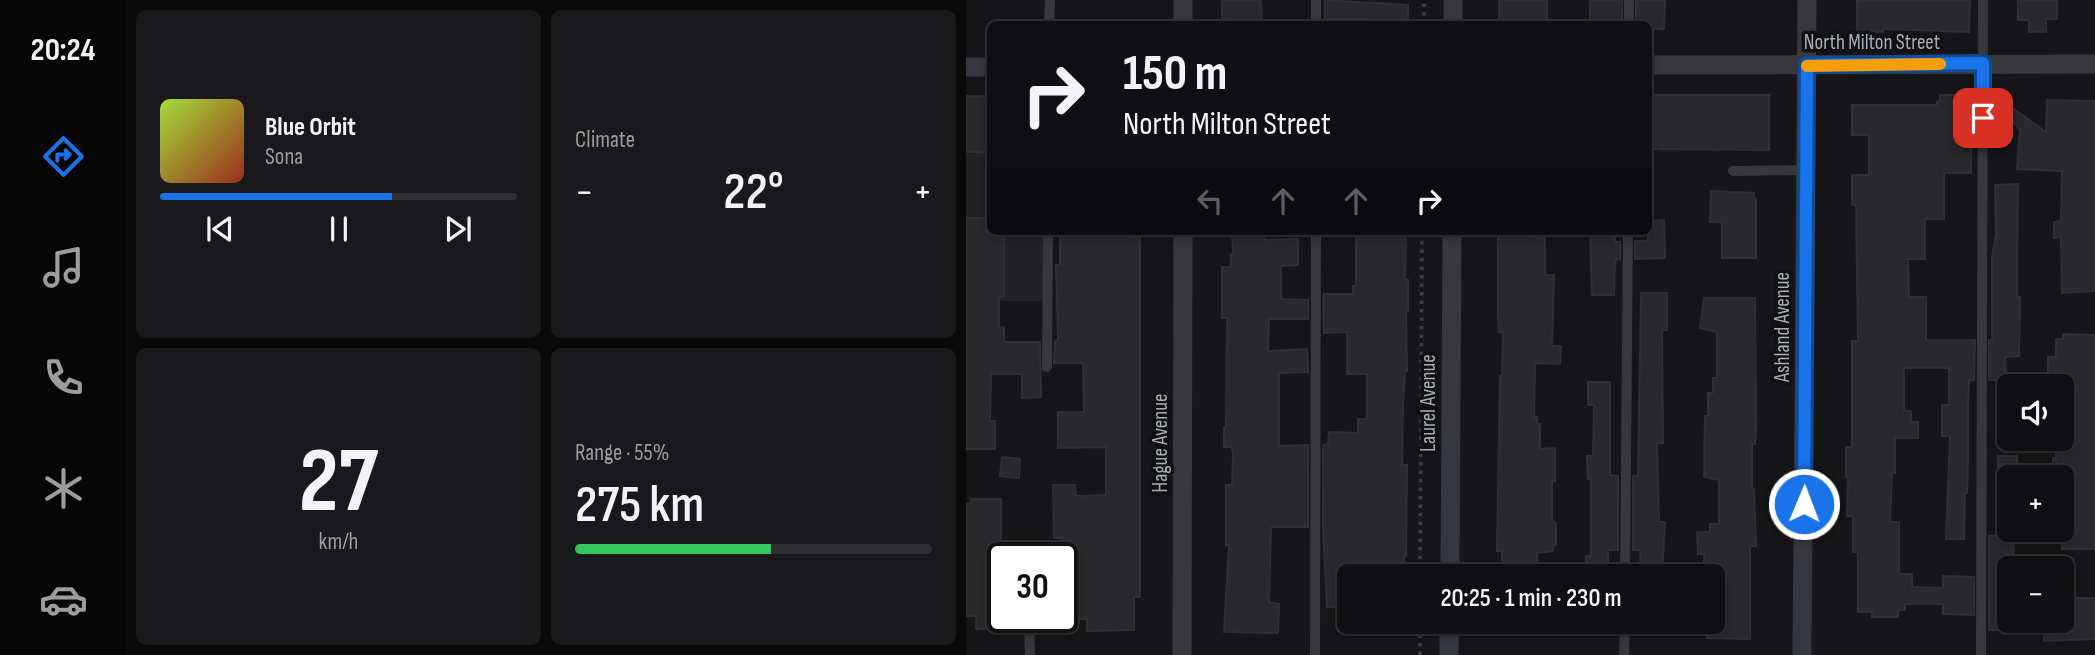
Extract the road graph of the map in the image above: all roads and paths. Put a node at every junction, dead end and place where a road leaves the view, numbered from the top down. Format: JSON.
{"nodes":[{"id":1,"x":1049,"y":0,"type":"edge"},
{"id":2,"x":1183,"y":0,"type":"edge"},
{"id":3,"x":1316,"y":0,"type":"edge"},
{"id":4,"x":1424,"y":0,"type":"edge"},
{"id":5,"x":1454,"y":0,"type":"edge"},
{"id":6,"x":1629,"y":0,"type":"edge"},
{"id":7,"x":1807,"y":0,"type":"edge"},
{"id":8,"x":1983,"y":0,"type":"edge"},
{"id":9,"x":1049,"y":21,"type":"edge"},
{"id":10,"x":1183,"y":21,"type":"edge"},
{"id":11,"x":1316,"y":21,"type":"edge"},
{"id":12,"x":1424,"y":21,"type":"edge"},
{"id":13,"x":1453,"y":21,"type":"edge"},
{"id":14,"x":1629,"y":21,"type":"edge"},
{"id":15,"x":1983,"y":63,"type":"junction"},
{"id":16,"x":2095,"y":64,"type":"edge"},
{"id":17,"x":1652,"y":65,"type":"edge"},
{"id":18,"x":1807,"y":65,"type":"junction"},
{"id":19,"x":987,"y":66,"type":"edge"},
{"id":20,"x":966,"y":67,"type":"edge"},
{"id":21,"x":1733,"y":170,"type":"dead end"},
{"id":22,"x":1806,"y":170,"type":"junction"},
{"id":23,"x":1048,"y":235,"type":"edge"},
{"id":24,"x":1183,"y":235,"type":"edge"},
{"id":25,"x":1315,"y":235,"type":"edge"},
{"id":26,"x":1422,"y":235,"type":"edge"},
{"id":27,"x":1452,"y":235,"type":"edge"},
{"id":28,"x":1628,"y":235,"type":"edge"},
{"id":29,"x":1046,"y":367,"type":"dead end"},
{"id":30,"x":1420,"y":564,"type":"edge"},
{"id":31,"x":1450,"y":564,"type":"edge"},
{"id":32,"x":1625,"y":564,"type":"edge"},
{"id":33,"x":1030,"y":633,"type":"edge"},
{"id":34,"x":1420,"y":634,"type":"edge"},
{"id":35,"x":1449,"y":634,"type":"edge"},
{"id":36,"x":1625,"y":634,"type":"edge"},
{"id":37,"x":1030,"y":655,"type":"edge"},
{"id":38,"x":1182,"y":655,"type":"edge"},
{"id":39,"x":1315,"y":655,"type":"edge"},
{"id":40,"x":1420,"y":655,"type":"edge"},
{"id":41,"x":1449,"y":655,"type":"edge"},
{"id":42,"x":1624,"y":655,"type":"edge"},
{"id":43,"x":1802,"y":655,"type":"edge"},
{"id":44,"x":1981,"y":655,"type":"edge"}],
"edges":[{"from":1,"to":9,"type":"lane"},
{"from":2,"to":10,"type":"street"},
{"from":3,"to":11,"type":"lane"},
{"from":4,"to":12,"type":"path"},
{"from":5,"to":13,"type":"street"},
{"from":6,"to":14,"type":"lane"},
{"from":7,"to":18,"type":"street","name":"Ashland Avenue"},
{"from":8,"to":15,"type":"lane"},
{"from":15,"to":16,"type":"street","name":"North Milton Street"},
{"from":15,"to":18,"type":"street","name":"North Milton Street"},
{"from":15,"to":44,"type":"lane"},
{"from":17,"to":18,"type":"street","name":"North Milton Street"},
{"from":18,"to":22,"type":"street","name":"Ashland Avenue"},
{"from":19,"to":20,"type":"street"},
{"from":21,"to":22,"type":"lane"},
{"from":22,"to":43,"type":"street","name":"Ashland Avenue"},
{"from":23,"to":29,"type":"lane"},
{"from":24,"to":38,"type":"street","name":"Hague Avenue"},
{"from":25,"to":39,"type":"lane"},
{"from":26,"to":30,"type":"path"},
{"from":27,"to":31,"type":"street","name":"Laurel Avenue"},
{"from":28,"to":32,"type":"lane"},
{"from":33,"to":37,"type":"lane"},
{"from":34,"to":40,"type":"path"},
{"from":35,"to":41,"type":"street"},
{"from":36,"to":42,"type":"lane"}]}
